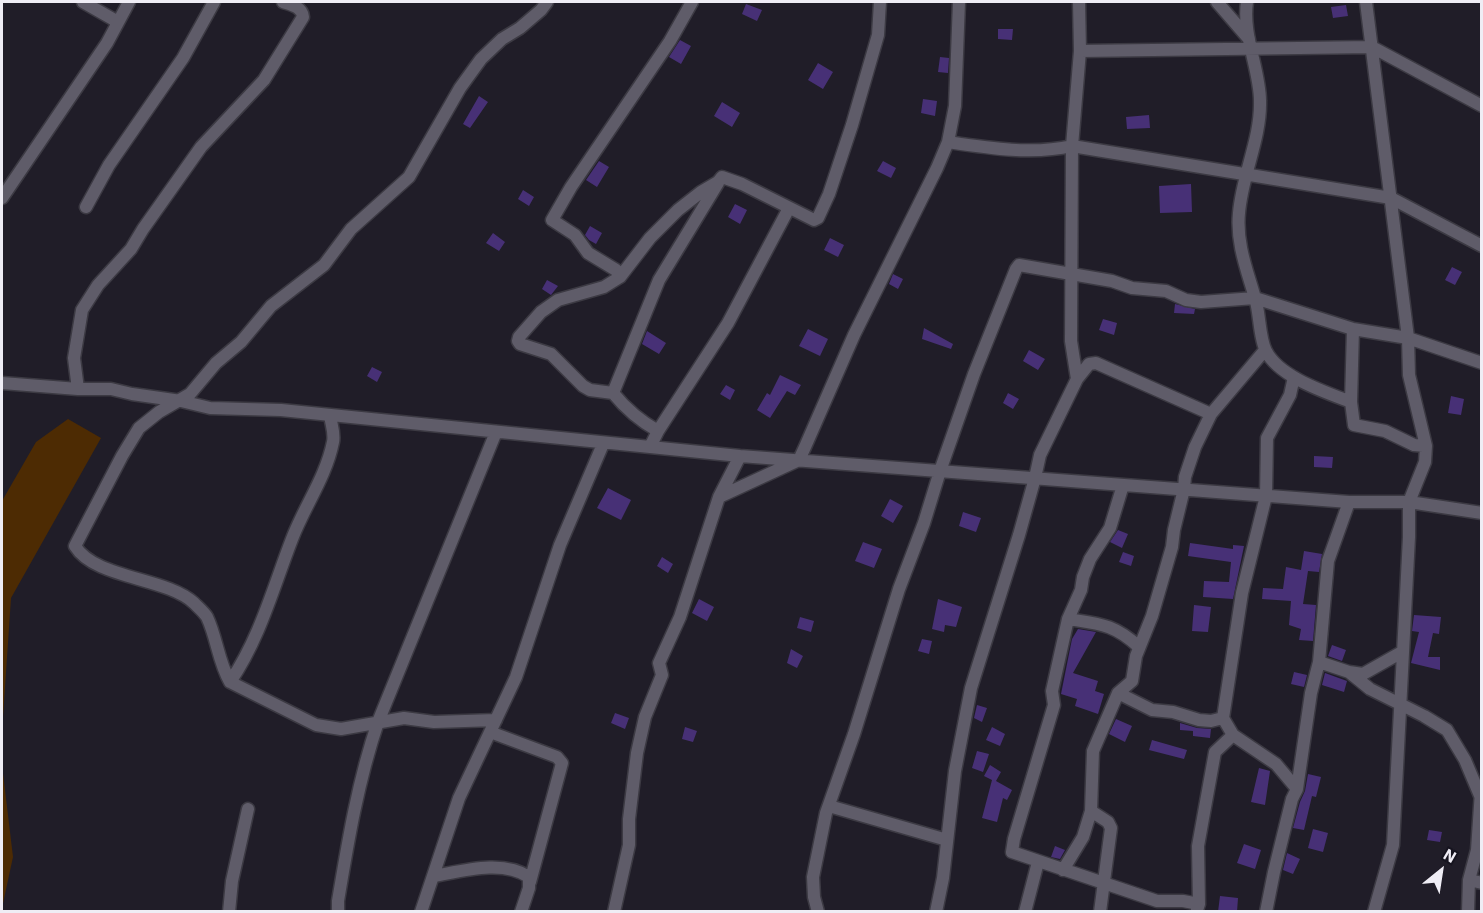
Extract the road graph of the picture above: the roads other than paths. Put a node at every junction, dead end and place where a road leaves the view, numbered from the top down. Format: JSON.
{"nodes":[{"id":1,"x":83,"y":2,"type":"edge"},
{"id":2,"x":129,"y":2,"type":"edge"},
{"id":3,"x":214,"y":2,"type":"edge"},
{"id":4,"x":283,"y":2,"type":"edge"},
{"id":5,"x":547,"y":2,"type":"edge"},
{"id":6,"x":692,"y":2,"type":"edge"},
{"id":7,"x":880,"y":2,"type":"edge"},
{"id":8,"x":959,"y":2,"type":"edge"},
{"id":9,"x":1079,"y":2,"type":"edge"},
{"id":10,"x":1217,"y":2,"type":"edge"},
{"id":11,"x":1247,"y":2,"type":"edge"},
{"id":12,"x":1366,"y":2,"type":"edge"},
{"id":13,"x":118,"y":22,"type":"junction"},
{"id":14,"x":1249,"y":44,"type":"junction"},
{"id":15,"x":1372,"y":47,"type":"junction"},
{"id":16,"x":1080,"y":51,"type":"junction"},
{"id":17,"x":1482,"y":106,"type":"edge"},
{"id":18,"x":948,"y":142,"type":"junction"},
{"id":19,"x":1072,"y":146,"type":"junction"},
{"id":20,"x":1245,"y":175,"type":"junction"},
{"id":21,"x":718,"y":182,"type":"junction"},
{"id":22,"x":2,"y":198,"type":"edge"},
{"id":23,"x":1391,"y":198,"type":"junction"},
{"id":24,"x":86,"y":207,"type":"dead end"},
{"id":25,"x":789,"y":208,"type":"junction"},
{"id":26,"x":1482,"y":246,"type":"edge"},
{"id":27,"x":1072,"y":274,"type":"junction"},
{"id":28,"x":620,"y":277,"type":"junction"},
{"id":29,"x":1256,"y":298,"type":"junction"},
{"id":30,"x":1353,"y":329,"type":"junction"},
{"id":31,"x":1408,"y":338,"type":"junction"},
{"id":32,"x":1265,"y":350,"type":"junction"},
{"id":33,"x":1482,"y":363,"type":"edge"},
{"id":34,"x":1294,"y":377,"type":"junction"},
{"id":35,"x":1077,"y":379,"type":"junction"},
{"id":36,"x":2,"y":383,"type":"edge"},
{"id":37,"x":78,"y":389,"type":"junction"},
{"id":38,"x":613,"y":393,"type":"junction"},
{"id":39,"x":181,"y":400,"type":"junction"},
{"id":40,"x":1351,"y":402,"type":"junction"},
{"id":41,"x":1211,"y":414,"type":"junction"},
{"id":42,"x":330,"y":415,"type":"junction"},
{"id":43,"x":658,"y":431,"type":"junction"},
{"id":44,"x":496,"y":432,"type":"junction"},
{"id":45,"x":603,"y":444,"type":"junction"},
{"id":46,"x":1426,"y":446,"type":"junction"},
{"id":47,"x":650,"y":447,"type":"junction"},
{"id":48,"x":740,"y":456,"type":"junction"},
{"id":49,"x":799,"y":459,"type":"junction"},
{"id":50,"x":940,"y":471,"type":"junction"},
{"id":51,"x":1035,"y":478,"type":"junction"},
{"id":52,"x":1123,"y":485,"type":"junction"},
{"id":53,"x":1184,"y":489,"type":"junction"},
{"id":54,"x":1266,"y":496,"type":"junction"},
{"id":55,"x":719,"y":497,"type":"junction"},
{"id":56,"x":1349,"y":502,"type":"junction"},
{"id":57,"x":1409,"y":502,"type":"junction"},
{"id":58,"x":1482,"y":513,"type":"edge"},
{"id":59,"x":1068,"y":620,"type":"junction"},
{"id":60,"x":1139,"y":647,"type":"junction"},
{"id":61,"x":1402,"y":652,"type":"junction"},
{"id":62,"x":1319,"y":662,"type":"junction"},
{"id":63,"x":1349,"y":672,"type":"junction"},
{"id":64,"x":230,"y":682,"type":"junction"},
{"id":65,"x":1118,"y":693,"type":"junction"},
{"id":66,"x":1400,"y":704,"type":"junction"},
{"id":67,"x":1223,"y":718,"type":"junction"},
{"id":68,"x":378,"y":722,"type":"junction"},
{"id":69,"x":493,"y":726,"type":"junction"},
{"id":70,"x":1233,"y":735,"type":"junction"},
{"id":71,"x":1297,"y":789,"type":"junction"},
{"id":72,"x":1481,"y":795,"type":"edge"},
{"id":73,"x":828,"y":806,"type":"junction"},
{"id":74,"x":248,"y":809,"type":"dead end"},
{"id":75,"x":1091,"y":811,"type":"junction"},
{"id":76,"x":946,"y":840,"type":"junction"},
{"id":77,"x":1038,"y":862,"type":"junction"},
{"id":78,"x":1063,"y":870,"type":"junction"},
{"id":79,"x":434,"y":876,"type":"junction"},
{"id":80,"x":1476,"y":881,"type":"edge"},
{"id":81,"x":530,"y":882,"type":"junction"},
{"id":82,"x":1104,"y":884,"type":"junction"},
{"id":83,"x":1198,"y":908,"type":"edge"},
{"id":84,"x":229,"y":912,"type":"edge"},
{"id":85,"x":338,"y":912,"type":"edge"},
{"id":86,"x":421,"y":912,"type":"edge"},
{"id":87,"x":521,"y":912,"type":"edge"},
{"id":88,"x":614,"y":912,"type":"edge"},
{"id":89,"x":818,"y":912,"type":"edge"},
{"id":90,"x":936,"y":912,"type":"edge"},
{"id":91,"x":1025,"y":912,"type":"edge"},
{"id":92,"x":1100,"y":912,"type":"edge"},
{"id":93,"x":1266,"y":912,"type":"edge"},
{"id":94,"x":1374,"y":912,"type":"edge"},
{"id":95,"x":1468,"y":912,"type":"edge"}],
"edges":[{"from":1,"to":13,"type":"street"},
{"from":2,"to":13,"type":"street"},
{"from":3,"to":24,"type":"street"},
{"from":4,"to":37,"type":"street"},
{"from":5,"to":39,"type":"street"},
{"from":6,"to":28,"type":"street"},
{"from":7,"to":25,"type":"street"},
{"from":8,"to":18,"type":"street"},
{"from":9,"to":16,"type":"street"},
{"from":10,"to":14,"type":"street"},
{"from":11,"to":14,"type":"street"},
{"from":12,"to":15,"type":"street"},
{"from":13,"to":22,"type":"street"},
{"from":14,"to":15,"type":"street"},
{"from":14,"to":16,"type":"street"},
{"from":14,"to":20,"type":"street"},
{"from":15,"to":17,"type":"street"},
{"from":15,"to":23,"type":"street"},
{"from":16,"to":19,"type":"street"},
{"from":18,"to":19,"type":"street"},
{"from":18,"to":49,"type":"street"},
{"from":19,"to":20,"type":"street"},
{"from":19,"to":27,"type":"street"},
{"from":20,"to":23,"type":"street"},
{"from":20,"to":29,"type":"street"},
{"from":21,"to":25,"type":"street"},
{"from":21,"to":28,"type":"street"},
{"from":21,"to":38,"type":"street"},
{"from":23,"to":26,"type":"street"},
{"from":23,"to":31,"type":"street"},
{"from":25,"to":43,"type":"street"},
{"from":27,"to":29,"type":"street"},
{"from":27,"to":35,"type":"street"},
{"from":27,"to":50,"type":"street"},
{"from":28,"to":38,"type":"street"},
{"from":29,"to":30,"type":"street"},
{"from":29,"to":32,"type":"street"},
{"from":30,"to":31,"type":"street"},
{"from":30,"to":40,"type":"street"},
{"from":31,"to":33,"type":"street"},
{"from":31,"to":46,"type":"street"},
{"from":32,"to":34,"type":"street"},
{"from":32,"to":41,"type":"street"},
{"from":34,"to":40,"type":"street"},
{"from":34,"to":54,"type":"street"},
{"from":35,"to":41,"type":"street"},
{"from":35,"to":51,"type":"street"},
{"from":36,"to":37,"type":"street"},
{"from":37,"to":39,"type":"street"},
{"from":38,"to":43,"type":"street"},
{"from":39,"to":42,"type":"street"},
{"from":39,"to":64,"type":"street"},
{"from":40,"to":46,"type":"street"},
{"from":41,"to":53,"type":"street"},
{"from":42,"to":44,"type":"street"},
{"from":42,"to":64,"type":"street"},
{"from":43,"to":47,"type":"street"},
{"from":44,"to":45,"type":"street"},
{"from":44,"to":68,"type":"street"},
{"from":45,"to":47,"type":"street"},
{"from":45,"to":69,"type":"street"},
{"from":46,"to":57,"type":"street"},
{"from":47,"to":48,"type":"street"},
{"from":48,"to":49,"type":"street"},
{"from":48,"to":55,"type":"street"},
{"from":49,"to":50,"type":"street"},
{"from":49,"to":55,"type":"street"},
{"from":50,"to":51,"type":"street"},
{"from":50,"to":73,"type":"street"},
{"from":51,"to":52,"type":"street"},
{"from":51,"to":76,"type":"street"},
{"from":52,"to":53,"type":"street"},
{"from":52,"to":59,"type":"street"},
{"from":53,"to":54,"type":"street"},
{"from":53,"to":60,"type":"street"},
{"from":54,"to":56,"type":"street"},
{"from":54,"to":67,"type":"street"},
{"from":55,"to":88,"type":"street"},
{"from":56,"to":57,"type":"street"},
{"from":56,"to":62,"type":"street"},
{"from":57,"to":58,"type":"street"},
{"from":57,"to":61,"type":"street"},
{"from":59,"to":60,"type":"street"},
{"from":59,"to":77,"type":"street"},
{"from":60,"to":65,"type":"street"},
{"from":61,"to":63,"type":"street"},
{"from":61,"to":66,"type":"street"},
{"from":62,"to":63,"type":"street"},
{"from":62,"to":71,"type":"street"},
{"from":63,"to":66,"type":"street"},
{"from":64,"to":68,"type":"street"},
{"from":65,"to":67,"type":"street"},
{"from":65,"to":75,"type":"street"},
{"from":66,"to":72,"type":"street"},
{"from":66,"to":94,"type":"street"},
{"from":67,"to":70,"type":"street"},
{"from":68,"to":69,"type":"street"},
{"from":68,"to":85,"type":"street"},
{"from":69,"to":79,"type":"street"},
{"from":69,"to":81,"type":"street"},
{"from":70,"to":71,"type":"street"},
{"from":70,"to":83,"type":"street"},
{"from":71,"to":93,"type":"street"},
{"from":72,"to":80,"type":"street"},
{"from":73,"to":76,"type":"street"},
{"from":73,"to":89,"type":"street"},
{"from":74,"to":84,"type":"street"},
{"from":75,"to":78,"type":"street"},
{"from":75,"to":82,"type":"street"},
{"from":76,"to":90,"type":"street"},
{"from":77,"to":78,"type":"street"},
{"from":77,"to":91,"type":"street"},
{"from":78,"to":82,"type":"street"},
{"from":79,"to":81,"type":"street"},
{"from":79,"to":86,"type":"street"},
{"from":80,"to":95,"type":"street"},
{"from":81,"to":87,"type":"street"},
{"from":82,"to":83,"type":"street"},
{"from":82,"to":92,"type":"street"}]}
